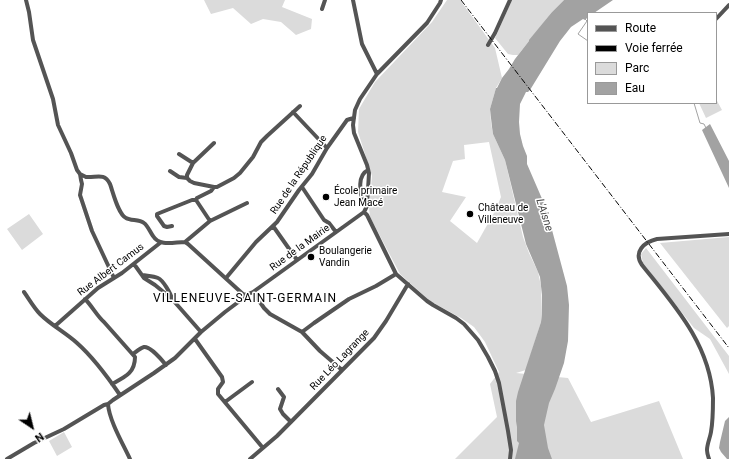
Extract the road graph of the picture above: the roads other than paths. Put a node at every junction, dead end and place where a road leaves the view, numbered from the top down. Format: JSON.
{"nodes":[{"id":1,"x":26,"y":0,"type":"edge"},
{"id":2,"x":325,"y":0,"type":"edge"},
{"id":3,"x":353,"y":0,"type":"edge"},
{"id":4,"x":441,"y":0,"type":"edge"},
{"id":5,"x":508,"y":0,"type":"edge"},
{"id":6,"x":729,"y":5,"type":"edge"},
{"id":7,"x":322,"y":9,"type":"dead end"},
{"id":8,"x":717,"y":19,"type":"edge"},
{"id":9,"x":488,"y":45,"type":"dead end"},
{"id":10,"x":377,"y":74,"type":"junction"},
{"id":11,"x":300,"y":106,"type":"dead end"},
{"id":12,"x":293,"y":112,"type":"junction"},
{"id":13,"x":354,"y":118,"type":"junction"},
{"id":14,"x":214,"y":143,"type":"dead end"},
{"id":15,"x":327,"y":148,"type":"junction"},
{"id":16,"x":179,"y":154,"type":"dead end"},
{"id":17,"x":192,"y":163,"type":"junction"},
{"id":18,"x":368,"y":170,"type":"junction"},
{"id":19,"x":170,"y":171,"type":"dead end"},
{"id":20,"x":80,"y":174,"type":"junction"},
{"id":21,"x":87,"y":177,"type":"junction"},
{"id":22,"x":187,"y":178,"type":"junction"},
{"id":23,"x":82,"y":184,"type":"junction"},
{"id":24,"x":302,"y":187,"type":"junction"},
{"id":25,"x":214,"y":188,"type":"junction"},
{"id":26,"x":196,"y":200,"type":"junction"},
{"id":27,"x":247,"y":203,"type":"dead end"},
{"id":28,"x":366,"y":206,"type":"junction"},
{"id":29,"x":364,"y":212,"type":"junction"},
{"id":30,"x":210,"y":221,"type":"junction"},
{"id":31,"x":172,"y":226,"type":"dead end"},
{"id":32,"x":273,"y":226,"type":"junction"},
{"id":33,"x":336,"y":232,"type":"junction"},
{"id":34,"x":729,"y":234,"type":"edge"},
{"id":35,"x":185,"y":242,"type":"junction"},
{"id":36,"x":160,"y":243,"type":"junction"},
{"id":37,"x":297,"y":260,"type":"junction"},
{"id":38,"x":134,"y":264,"type":"junction"},
{"id":39,"x":396,"y":274,"type":"junction"},
{"id":40,"x":142,"y":275,"type":"junction"},
{"id":41,"x":114,"y":278,"type":"junction"},
{"id":42,"x":156,"y":278,"type":"junction"},
{"id":43,"x":226,"y":278,"type":"junction"},
{"id":44,"x":408,"y":284,"type":"junction"},
{"id":45,"x":155,"y":285,"type":"junction"},
{"id":46,"x":24,"y":292,"type":"dead end"},
{"id":47,"x":253,"y":292,"type":"junction"},
{"id":48,"x":244,"y":295,"type":"junction"},
{"id":49,"x":85,"y":299,"type":"junction"},
{"id":50,"x":172,"y":299,"type":"junction"},
{"id":51,"x":55,"y":326,"type":"junction"},
{"id":52,"x":201,"y":332,"type":"junction"},
{"id":53,"x":302,"y":332,"type":"junction"},
{"id":54,"x":195,"y":339,"type":"junction"},
{"id":55,"x":133,"y":354,"type":"junction"},
{"id":56,"x":166,"y":365,"type":"junction"},
{"id":57,"x":342,"y":370,"type":"junction"},
{"id":58,"x":252,"y":382,"type":"dead end"},
{"id":59,"x":112,"y":384,"type":"junction"},
{"id":60,"x":278,"y":389,"type":"dead end"},
{"id":61,"x":120,"y":395,"type":"junction"},
{"id":62,"x":225,"y":402,"type":"junction"},
{"id":63,"x":108,"y":404,"type":"junction"},
{"id":64,"x":291,"y":422,"type":"junction"},
{"id":65,"x":263,"y":448,"type":"junction"},
{"id":66,"x":7,"y":459,"type":"edge"},
{"id":67,"x":130,"y":459,"type":"edge"},
{"id":68,"x":250,"y":459,"type":"edge"},
{"id":69,"x":510,"y":459,"type":"edge"},
{"id":70,"x":709,"y":459,"type":"edge"}],
"edges":[{"from":1,"to":20,"type":"street"},
{"from":2,"to":7,"type":"street"},
{"from":3,"to":10,"type":"street"},
{"from":4,"to":10,"type":"street"},
{"from":5,"to":9,"type":"street"},
{"from":6,"to":8,"type":"street"},
{"from":10,"to":13,"type":"street"},
{"from":11,"to":12,"type":"street"},
{"from":12,"to":15,"type":"street"},
{"from":12,"to":25,"type":"street"},
{"from":13,"to":15,"type":"street","name":"Rue de la République"},
{"from":13,"to":18,"type":"street"},
{"from":14,"to":17,"type":"street"},
{"from":15,"to":24,"type":"street","name":"Rue de la République"},
{"from":16,"to":17,"type":"street"},
{"from":17,"to":22,"type":"street"},
{"from":18,"to":28,"type":"street"},
{"from":18,"to":28,"type":"street"},
{"from":19,"to":22,"type":"street"},
{"from":20,"to":21,"type":"street"},
{"from":20,"to":23,"type":"street"},
{"from":21,"to":23,"type":"street"},
{"from":21,"to":36,"type":"street"},
{"from":22,"to":25,"type":"street"},
{"from":23,"to":41,"type":"street"},
{"from":24,"to":32,"type":"street","name":"Rue de la République"},
{"from":24,"to":33,"type":"street"},
{"from":25,"to":26,"type":"street"},
{"from":26,"to":30,"type":"street"},
{"from":26,"to":31,"type":"street"},
{"from":27,"to":30,"type":"street"},
{"from":28,"to":29,"type":"street"},
{"from":29,"to":33,"type":"street","name":"Rue de la Mairie"},
{"from":29,"to":39,"type":"street"},
{"from":30,"to":35,"type":"street"},
{"from":32,"to":37,"type":"street"},
{"from":32,"to":43,"type":"street","name":"Rue de la République"},
{"from":33,"to":37,"type":"street","name":"Rue de la Mairie"},
{"from":34,"to":70,"type":"street"},
{"from":35,"to":36,"type":"street"},
{"from":35,"to":43,"type":"street"},
{"from":36,"to":38,"type":"street","name":"Rue Albert Camus"},
{"from":37,"to":47,"type":"street","name":"Rue de la Mairie"},
{"from":38,"to":40,"type":"street"},
{"from":38,"to":41,"type":"street","name":"Rue Albert Camus"},
{"from":39,"to":44,"type":"street"},
{"from":39,"to":53,"type":"street"},
{"from":40,"to":42,"type":"street"},
{"from":40,"to":45,"type":"street"},
{"from":41,"to":49,"type":"street","name":"Rue Albert Camus"},
{"from":42,"to":45,"type":"street"},
{"from":42,"to":50,"type":"street"},
{"from":43,"to":48,"type":"street"},
{"from":44,"to":57,"type":"street","name":"Rue Léo Lagrange"},
{"from":44,"to":69,"type":"street"},
{"from":45,"to":50,"type":"street"},
{"from":46,"to":51,"type":"street"},
{"from":47,"to":48,"type":"street","name":"Rue de la Mairie"},
{"from":47,"to":53,"type":"street"},
{"from":48,"to":52,"type":"street"},
{"from":49,"to":51,"type":"street","name":"Rue Albert Camus"},
{"from":49,"to":55,"type":"street"},
{"from":50,"to":52,"type":"street"},
{"from":51,"to":59,"type":"street"},
{"from":52,"to":54,"type":"street"},
{"from":53,"to":57,"type":"street"},
{"from":54,"to":56,"type":"street"},
{"from":54,"to":62,"type":"street"},
{"from":55,"to":56,"type":"street"},
{"from":55,"to":59,"type":"street"},
{"from":56,"to":61,"type":"street"},
{"from":57,"to":64,"type":"street","name":"Rue Léo Lagrange"},
{"from":58,"to":62,"type":"street"},
{"from":59,"to":61,"type":"street"},
{"from":60,"to":64,"type":"street"},
{"from":61,"to":63,"type":"street"},
{"from":62,"to":65,"type":"street"},
{"from":63,"to":66,"type":"street"},
{"from":63,"to":67,"type":"street"},
{"from":64,"to":65,"type":"street","name":"Rue Léo Lagrange"},
{"from":65,"to":68,"type":"street","name":"Rue Léo Lagrange"}]}
